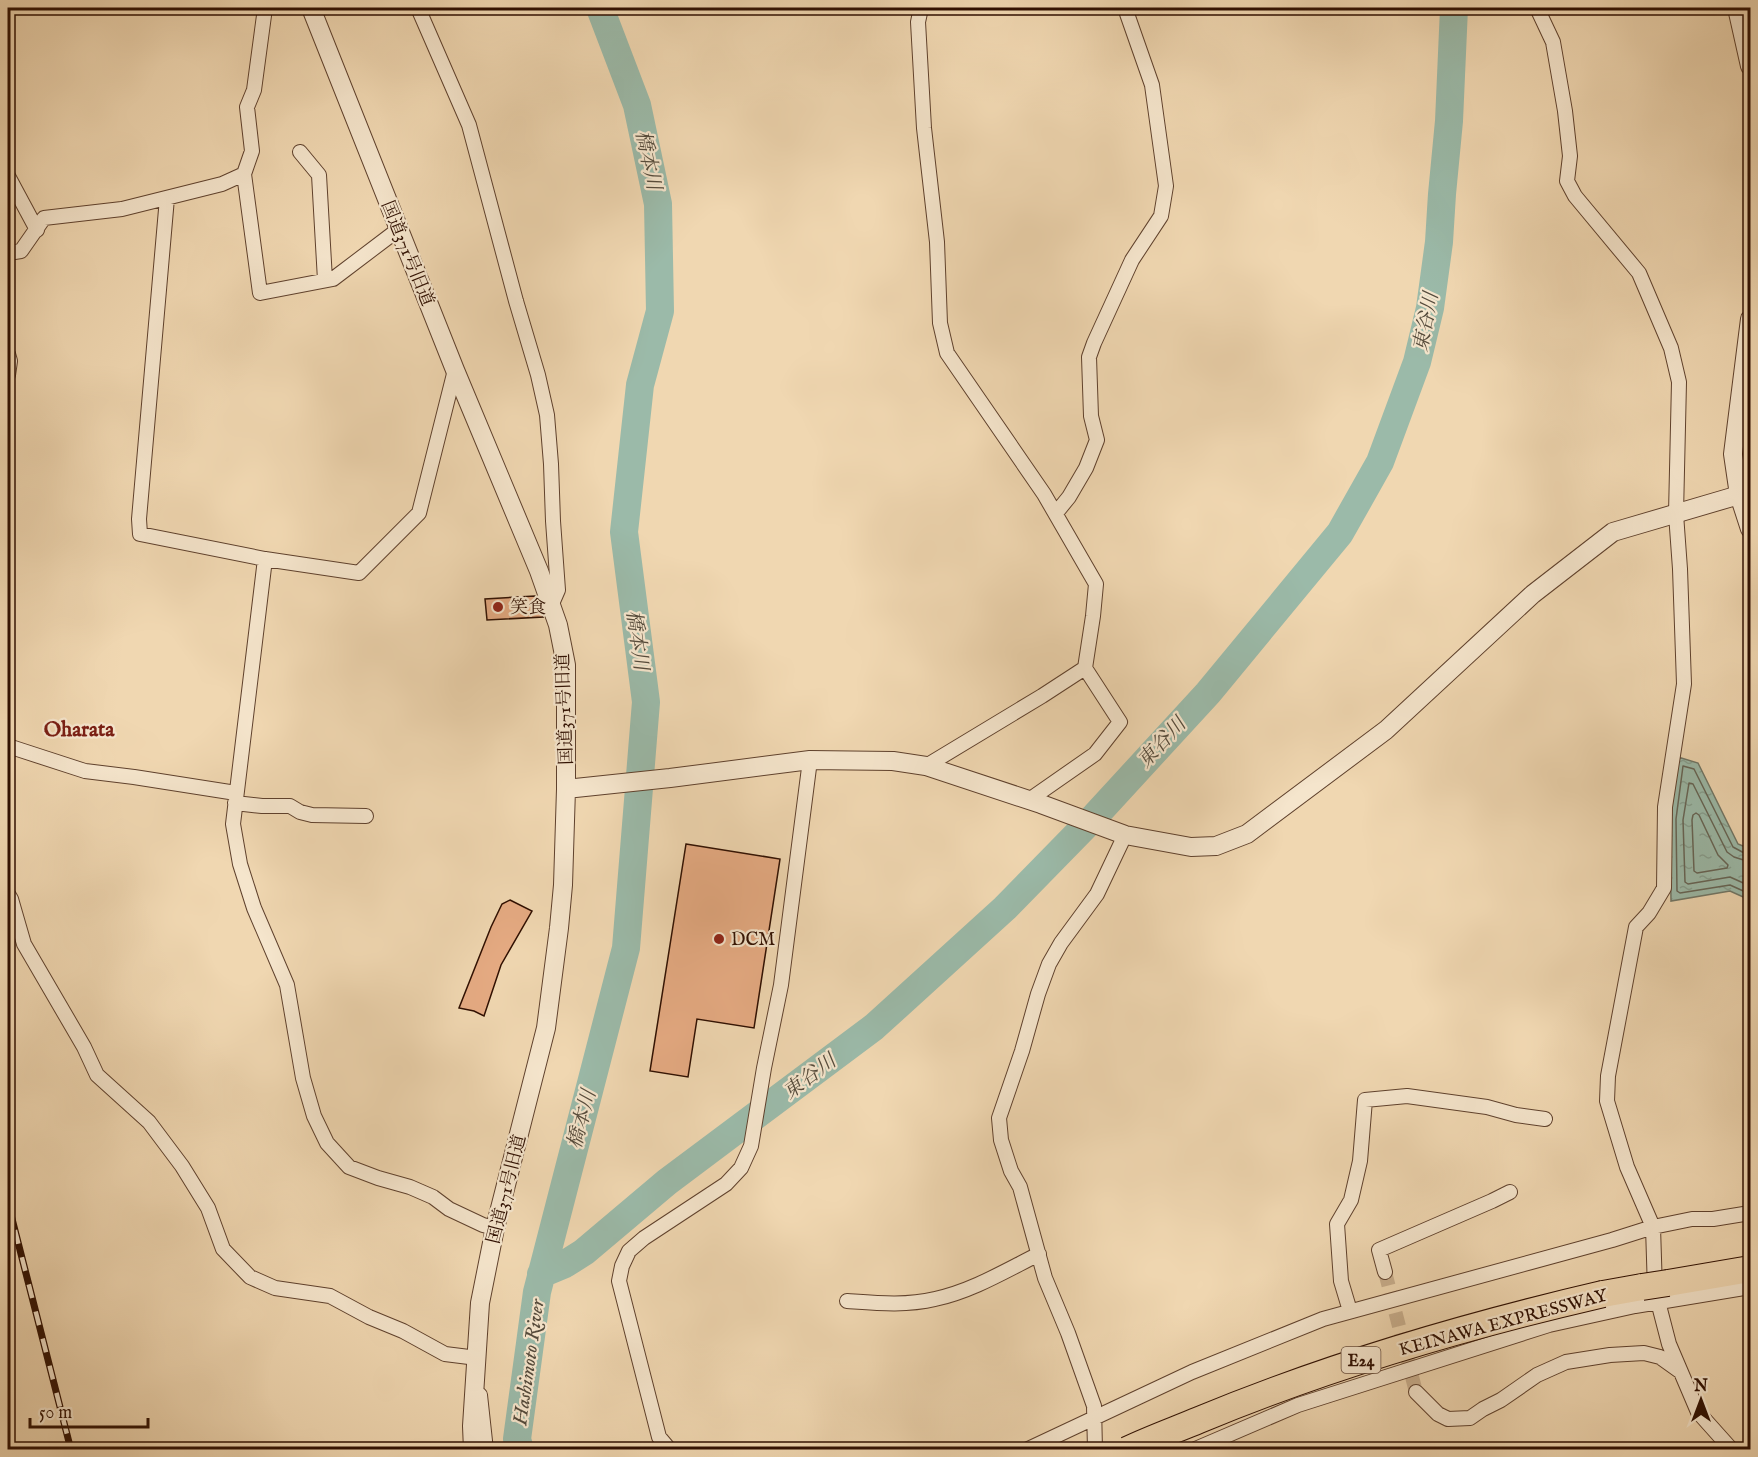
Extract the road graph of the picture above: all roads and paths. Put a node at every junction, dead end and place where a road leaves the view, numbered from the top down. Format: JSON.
{"nodes":[{"id":1,"x":265,"y":8,"type":"edge"},
{"id":2,"x":311,"y":8,"type":"edge"},
{"id":3,"x":418,"y":8,"type":"edge"},
{"id":4,"x":921,"y":8,"type":"edge"},
{"id":5,"x":1125,"y":8,"type":"edge"},
{"id":6,"x":1537,"y":8,"type":"edge"},
{"id":7,"x":1737,"y":8,"type":"edge"},
{"id":8,"x":1750,"y":66,"type":"edge"},
{"id":9,"x":300,"y":153,"type":"dead end"},
{"id":10,"x":244,"y":174,"type":"junction"},
{"id":11,"x":8,"y":176,"type":"edge"},
{"id":12,"x":167,"y":198,"type":"junction"},
{"id":13,"x":399,"y":229,"type":"junction"},
{"id":14,"x":37,"y":230,"type":"junction"},
{"id":15,"x":8,"y":253,"type":"edge"},
{"id":16,"x":325,"y":280,"type":"junction"},
{"id":17,"x":1750,"y":319,"type":"edge"},
{"id":18,"x":8,"y":354,"type":"edge"},
{"id":19,"x":455,"y":370,"type":"junction"},
{"id":20,"x":8,"y":375,"type":"edge"},
{"id":21,"x":1739,"y":495,"type":"junction"},
{"id":22,"x":1056,"y":513,"type":"junction"},
{"id":23,"x":1676,"y":514,"type":"junction"},
{"id":24,"x":1750,"y":529,"type":"edge"},
{"id":25,"x":265,"y":559,"type":"junction"},
{"id":26,"x":551,"y":606,"type":"junction"},
{"id":27,"x":1085,"y":668,"type":"junction"},
{"id":28,"x":8,"y":746,"type":"edge"},
{"id":29,"x":810,"y":760,"type":"junction"},
{"id":30,"x":926,"y":766,"type":"junction"},
{"id":31,"x":566,"y":789,"type":"junction"},
{"id":32,"x":235,"y":798,"type":"junction"},
{"id":33,"x":1035,"y":802,"type":"junction"},
{"id":34,"x":366,"y":816,"type":"dead end"},
{"id":35,"x":1117,"y":832,"type":"junction"},
{"id":36,"x":8,"y":894,"type":"edge"},
{"id":37,"x":1545,"y":1119,"type":"dead end"},
{"id":38,"x":1510,"y":1192,"type":"dead end"},
{"id":39,"x":1750,"y":1213,"type":"edge"},
{"id":40,"x":1653,"y":1227,"type":"junction"},
{"id":41,"x":495,"y":1228,"type":"junction"},
{"id":42,"x":1039,"y":1254,"type":"junction"},
{"id":43,"x":1750,"y":1269,"type":"edge"},
{"id":44,"x":1385,"y":1272,"type":"tunnel mouth"},
{"id":45,"x":1750,"y":1287,"type":"edge"},
{"id":46,"x":1656,"y":1291,"type":"junction"},
{"id":47,"x":847,"y":1301,"type":"dead end"},
{"id":48,"x":1350,"y":1311,"type":"junction"},
{"id":49,"x":477,"y":1358,"type":"junction"},
{"id":50,"x":1681,"y":1372,"type":"junction"},
{"id":51,"x":1416,"y":1392,"type":"tunnel mouth"},
{"id":52,"x":1094,"y":1417,"type":"junction"},
{"id":53,"x":473,"y":1449,"type":"edge"},
{"id":54,"x":486,"y":1449,"type":"edge"},
{"id":55,"x":670,"y":1449,"type":"edge"},
{"id":56,"x":1026,"y":1449,"type":"edge"},
{"id":57,"x":1095,"y":1449,"type":"edge"},
{"id":58,"x":1127,"y":1449,"type":"edge"},
{"id":59,"x":1193,"y":1449,"type":"edge"},
{"id":60,"x":1732,"y":1449,"type":"edge"}],
"edges":[{"from":1,"to":10,"type":"street"},
{"from":2,"to":13,"type":"street","name":"国道371号旧道"},
{"from":3,"to":26,"type":"street"},
{"from":4,"to":22,"type":"street"},
{"from":5,"to":22,"type":"street"},
{"from":6,"to":23,"type":"street"},
{"from":7,"to":8,"type":"street"},
{"from":9,"to":16,"type":"street"},
{"from":10,"to":12,"type":"street"},
{"from":10,"to":16,"type":"street"},
{"from":11,"to":14,"type":"street"},
{"from":12,"to":14,"type":"street"},
{"from":12,"to":25,"type":"street"},
{"from":13,"to":16,"type":"street"},
{"from":13,"to":19,"type":"street","name":"国道371号旧道"},
{"from":14,"to":15,"type":"street"},
{"from":17,"to":21,"type":"street"},
{"from":18,"to":20,"type":"street"},
{"from":19,"to":25,"type":"street"},
{"from":19,"to":26,"type":"street","name":"国道371号旧道"},
{"from":21,"to":23,"type":"street"},
{"from":21,"to":24,"type":"street"},
{"from":22,"to":27,"type":"street"},
{"from":23,"to":35,"type":"street"},
{"from":23,"to":40,"type":"street"},
{"from":25,"to":32,"type":"street"},
{"from":26,"to":31,"type":"street","name":"国道371号旧道"},
{"from":27,"to":30,"type":"street"},
{"from":27,"to":33,"type":"street"},
{"from":28,"to":32,"type":"street"},
{"from":29,"to":30,"type":"street"},
{"from":29,"to":31,"type":"street"},
{"from":29,"to":55,"type":"street"},
{"from":30,"to":33,"type":"street"},
{"from":31,"to":41,"type":"street","name":"国道371号旧道"},
{"from":32,"to":34,"type":"street"},
{"from":32,"to":41,"type":"street"},
{"from":33,"to":35,"type":"street"},
{"from":35,"to":42,"type":"street"},
{"from":36,"to":49,"type":"street"},
{"from":37,"to":48,"type":"street"},
{"from":38,"to":44,"type":"street"},
{"from":39,"to":40,"type":"street"},
{"from":40,"to":46,"type":"street"},
{"from":40,"to":48,"type":"street"},
{"from":41,"to":49,"type":"street","name":"国道371号旧道"},
{"from":42,"to":47,"type":"street"},
{"from":42,"to":52,"type":"street"},
{"from":43,"to":46,"type":"highway","name":"KEINAWA EXPRESSWAY","number":"E24"},
{"from":45,"to":46,"type":"street"},
{"from":46,"to":50,"type":"street"},
{"from":46,"to":58,"type":"highway","name":"KEINAWA EXPRESSWAY","number":"E24","bridge":true},
{"from":46,"to":59,"type":"street"},
{"from":48,"to":52,"type":"street"},
{"from":49,"to":53,"type":"street","name":"国道371号旧道"},
{"from":49,"to":54,"type":"street"},
{"from":50,"to":51,"type":"street"},
{"from":50,"to":60,"type":"street"},
{"from":52,"to":56,"type":"street"},
{"from":52,"to":57,"type":"street"}]}
